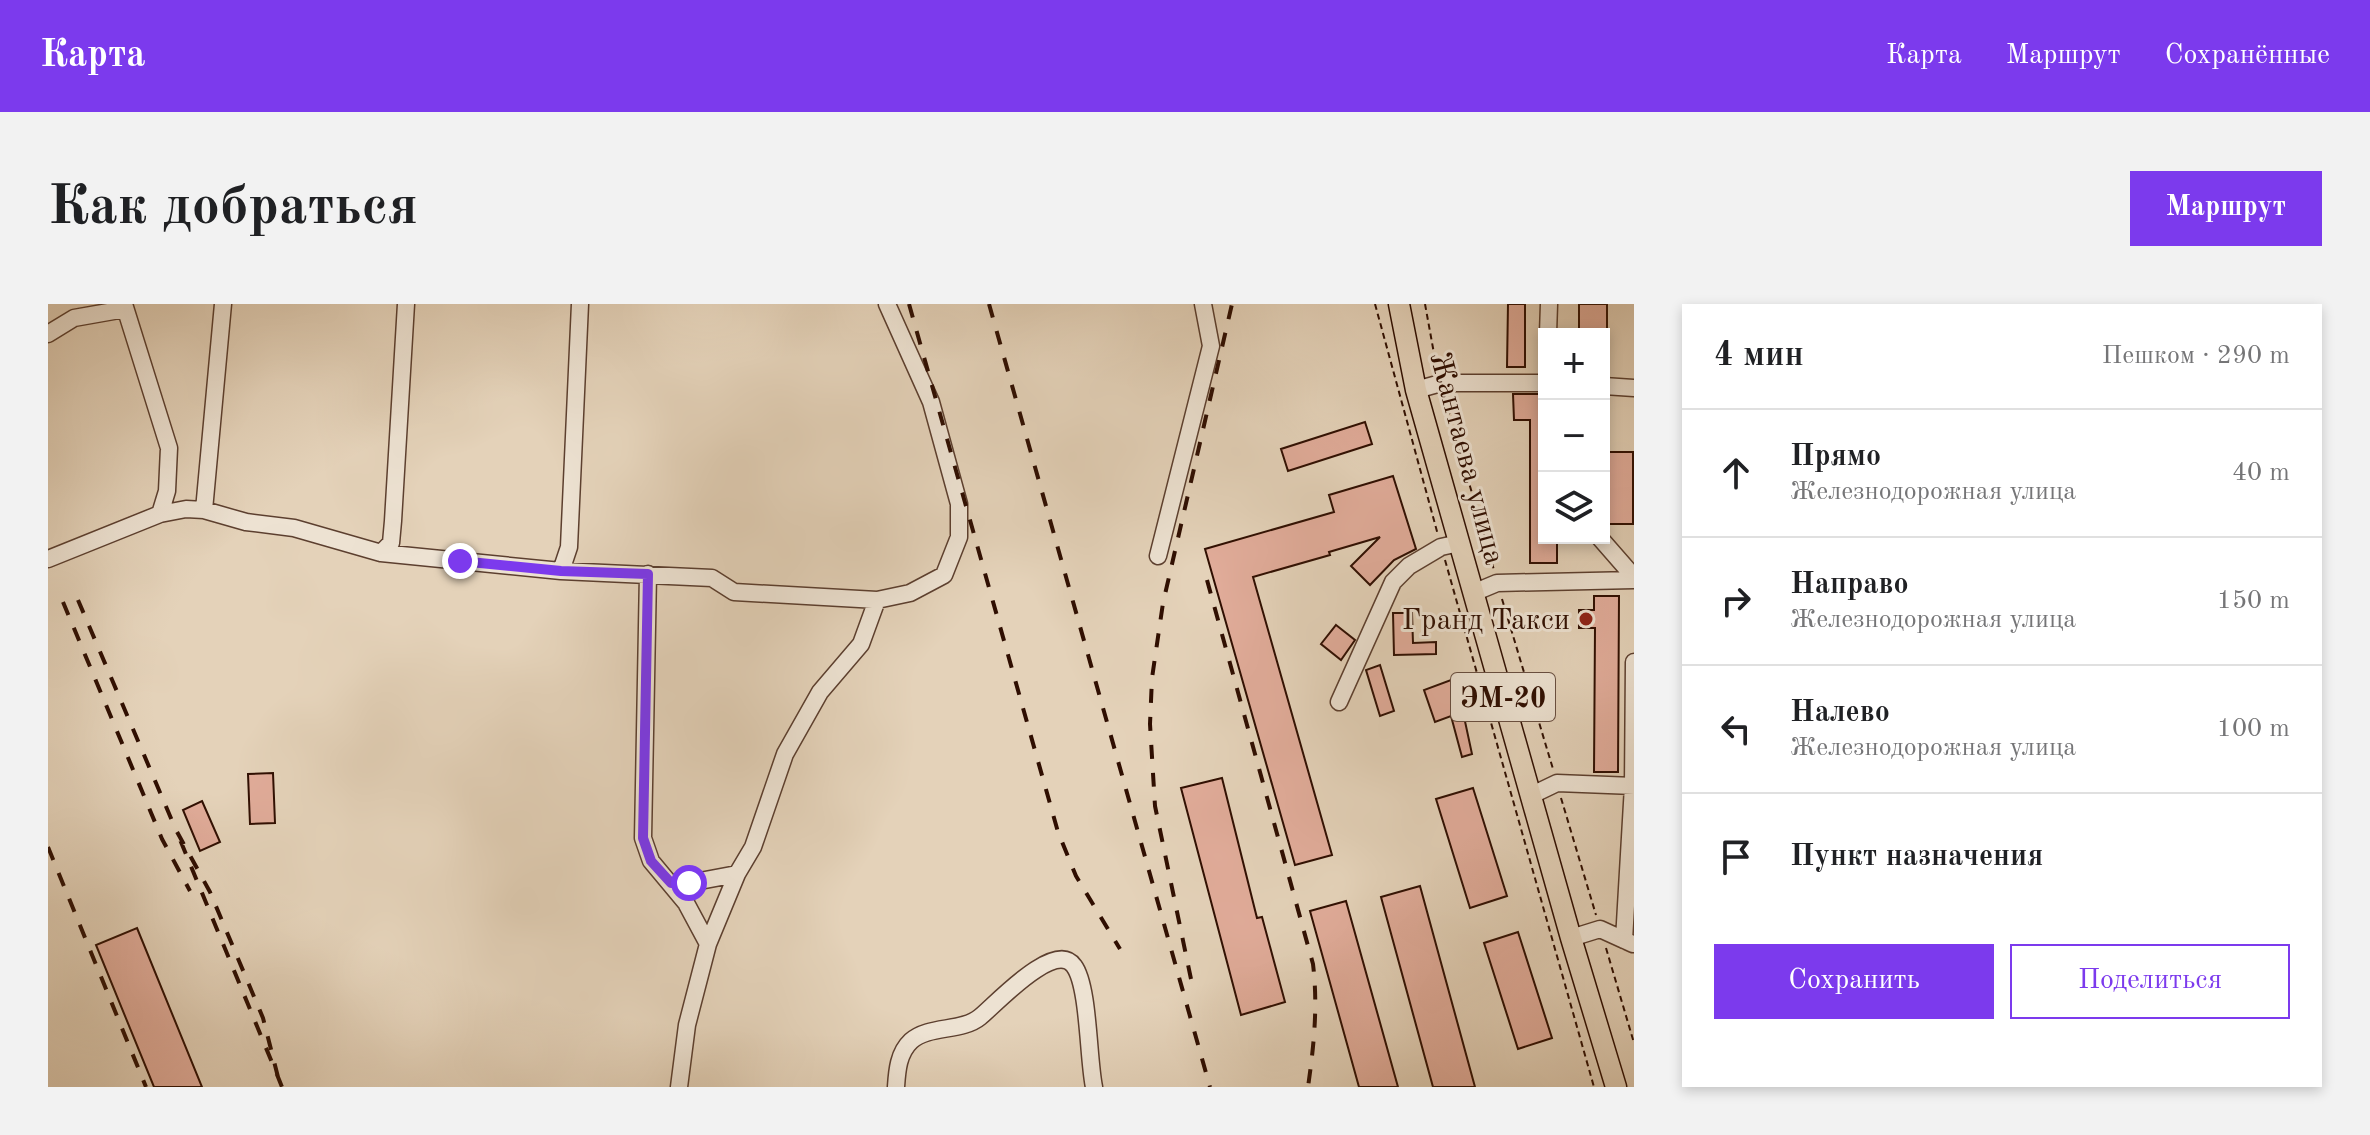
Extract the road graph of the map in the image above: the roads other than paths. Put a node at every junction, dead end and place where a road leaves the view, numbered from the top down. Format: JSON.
{"nodes":[{"id":1,"x":223,"y":304,"type":"edge"},
{"id":2,"x":406,"y":304,"type":"edge"},
{"id":3,"x":580,"y":304,"type":"edge"},
{"id":4,"x":887,"y":304,"type":"edge"},
{"id":5,"x":1203,"y":304,"type":"edge"},
{"id":6,"x":1399,"y":304,"type":"edge"},
{"id":7,"x":1549,"y":304,"type":"edge"},
{"id":8,"x":124,"y":306,"type":"edge"},
{"id":9,"x":1548,"y":328,"type":"edge"},
{"id":10,"x":48,"y":334,"type":"edge"},
{"id":11,"x":1538,"y":383,"type":"edge"},
{"id":12,"x":1610,"y":386,"type":"edge"},
{"id":13,"x":1634,"y":388,"type":"edge"},
{"id":14,"x":1416,"y":390,"type":"junction"},
{"id":15,"x":204,"y":510,"type":"junction"},
{"id":16,"x":160,"y":514,"type":"junction"},
{"id":17,"x":1605,"y":544,"type":"edge"},
{"id":18,"x":1450,"y":545,"type":"junction"},
{"id":19,"x":381,"y":553,"type":"junction"},
{"id":20,"x":1158,"y":556,"type":"dead end"},
{"id":21,"x":48,"y":559,"type":"edge"},
{"id":22,"x":561,"y":571,"type":"junction"},
{"id":23,"x":648,"y":574,"type":"junction"},
{"id":24,"x":1634,"y":578,"type":"edge"},
{"id":25,"x":1473,"y":593,"type":"junction"},
{"id":26,"x":877,"y":600,"type":"junction"},
{"id":27,"x":1634,"y":662,"type":"edge"},
{"id":28,"x":1339,"y":702,"type":"dead end"},
{"id":29,"x":1633,"y":786,"type":"edge"},
{"id":30,"x":1532,"y":795,"type":"junction"},
{"id":31,"x":737,"y":874,"type":"junction"},
{"id":32,"x":671,"y":883,"type":"junction"},
{"id":33,"x":1571,"y":938,"type":"junction"},
{"id":34,"x":1629,"y":942,"type":"edge"},
{"id":35,"x":708,"y":944,"type":"junction"},
{"id":36,"x":1093,"y":1084,"type":"edge"},
{"id":37,"x":679,"y":1087,"type":"edge"},
{"id":38,"x":896,"y":1087,"type":"edge"},
{"id":39,"x":1616,"y":1087,"type":"edge"}],
"edges":[{"from":1,"to":15,"type":"street"},
{"from":2,"to":19,"type":"street"},
{"from":3,"to":22,"type":"street"},
{"from":4,"to":26,"type":"street"},
{"from":5,"to":20,"type":"street"},
{"from":6,"to":14,"type":"main road","name":"Жантаева улица","number":"ЭМ-20"},
{"from":7,"to":9,"type":"street"},
{"from":8,"to":10,"type":"street"},
{"from":8,"to":16,"type":"street"},
{"from":11,"to":14,"type":"street"},
{"from":12,"to":13,"type":"street"},
{"from":14,"to":18,"type":"main road","name":"Жантаева улица","number":"ЭМ-20"},
{"from":15,"to":16,"type":"street"},
{"from":15,"to":19,"type":"street"},
{"from":16,"to":21,"type":"street"},
{"from":17,"to":24,"type":"street"},
{"from":18,"to":25,"type":"main road","name":"Жантаева улица","number":"ЭМ-20"},
{"from":18,"to":28,"type":"street"},
{"from":19,"to":22,"type":"street"},
{"from":22,"to":23,"type":"street"},
{"from":23,"to":26,"type":"street"},
{"from":23,"to":32,"type":"street"},
{"from":24,"to":25,"type":"street"},
{"from":25,"to":30,"type":"main road","name":"Жантаева улица","number":"ЭМ-20"},
{"from":26,"to":31,"type":"street"},
{"from":27,"to":29,"type":"street"},
{"from":29,"to":30,"type":"street"},
{"from":29,"to":34,"type":"street"},
{"from":30,"to":33,"type":"main road","name":"Жантаева улица","number":"ЭМ-20"},
{"from":31,"to":32,"type":"street"},
{"from":31,"to":35,"type":"street"},
{"from":32,"to":35,"type":"street"},
{"from":33,"to":34,"type":"street"},
{"from":33,"to":39,"type":"main road","name":"Жантаева улица","number":"ЭМ-20"},
{"from":35,"to":37,"type":"street"},
{"from":36,"to":38,"type":"street"}]}
